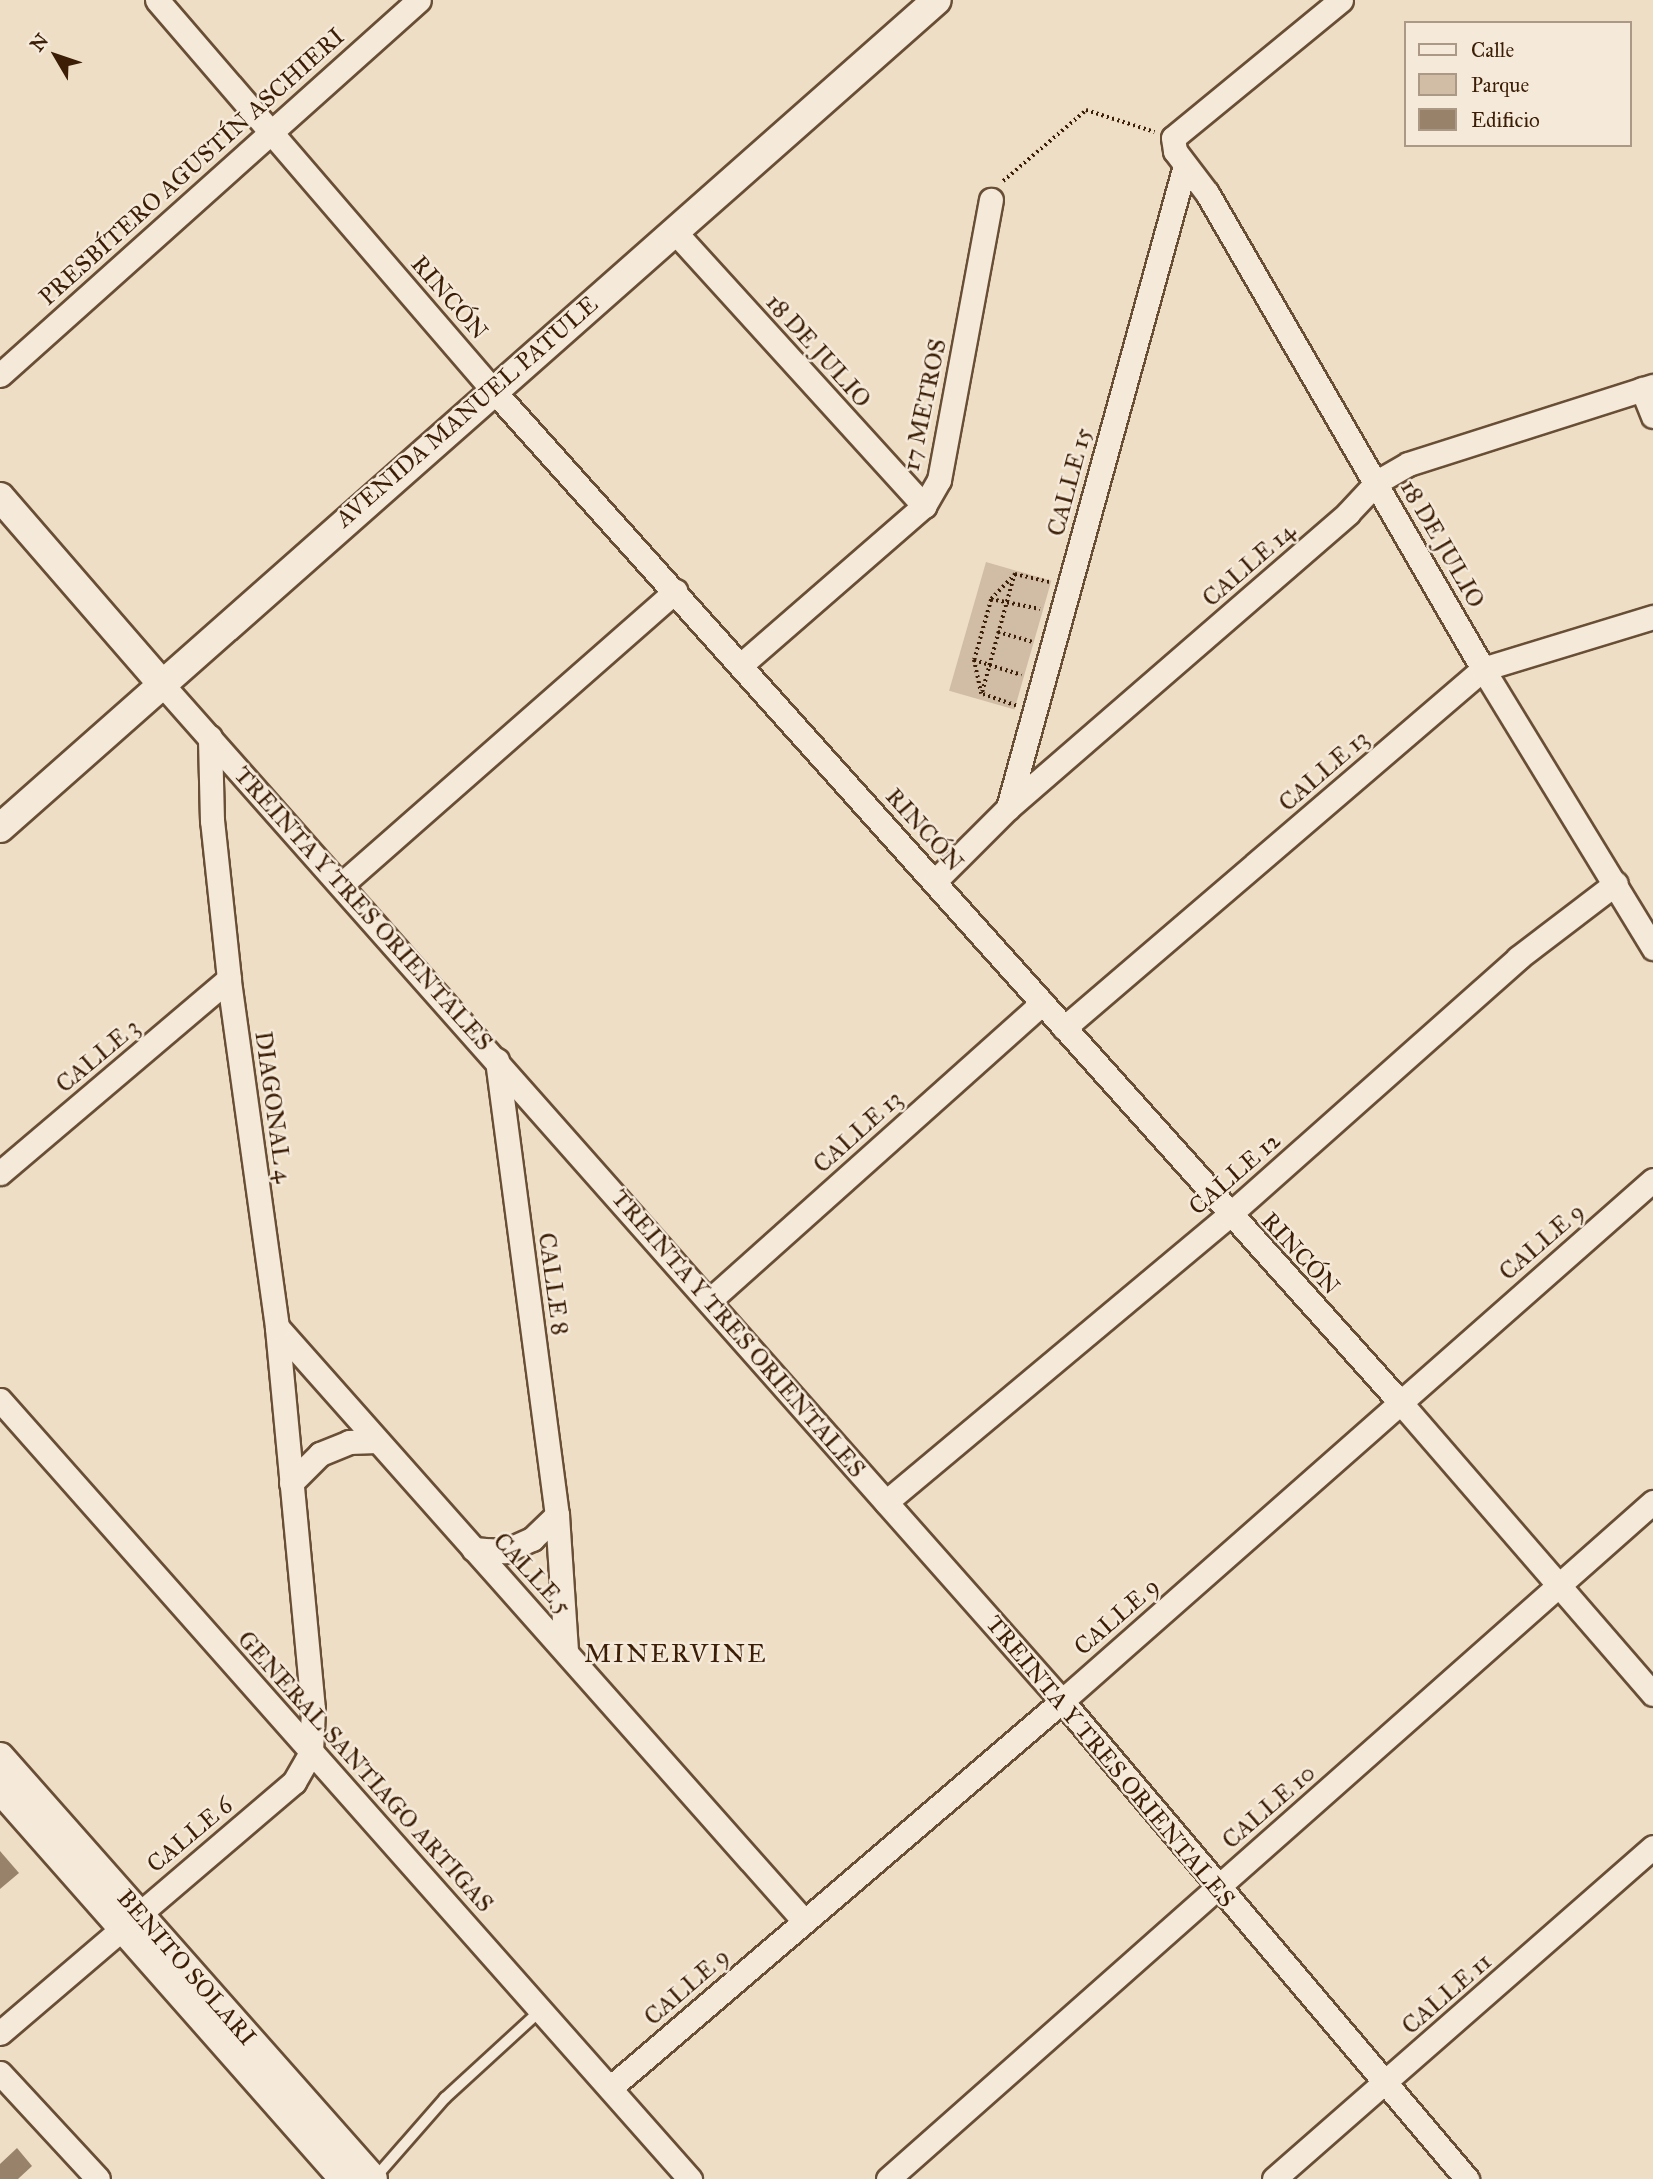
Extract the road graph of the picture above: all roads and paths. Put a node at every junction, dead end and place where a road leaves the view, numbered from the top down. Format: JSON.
{"nodes":[{"id":1,"x":157,"y":0,"type":"edge"},
{"id":2,"x":419,"y":0,"type":"edge"},
{"id":3,"x":937,"y":0,"type":"edge"},
{"id":4,"x":1341,"y":0,"type":"edge"},
{"id":5,"x":271,"y":131,"type":"junction"},
{"id":6,"x":1173,"y":138,"type":"junction"},
{"id":7,"x":1184,"y":169,"type":"junction"},
{"id":8,"x":991,"y":200,"type":"joint"},
{"id":9,"x":674,"y":231,"type":"junction"},
{"id":10,"x":0,"y":374,"type":"edge"},
{"id":11,"x":1648,"y":387,"type":"edge"},
{"id":12,"x":492,"y":389,"type":"junction"},
{"id":13,"x":1653,"y":416,"type":"edge"},
{"id":14,"x":1377,"y":482,"type":"junction"},
{"id":15,"x":0,"y":497,"type":"edge"},
{"id":16,"x":924,"y":506,"type":"junction"},
{"id":17,"x":1015,"y":574,"type":"junction"},
{"id":18,"x":1069,"y":587,"type":"junction"},
{"id":19,"x":676,"y":592,"type":"junction"},
{"id":20,"x":991,"y":599,"type":"junction"},
{"id":21,"x":1007,"y":602,"type":"junction"},
{"id":22,"x":1061,"y":614,"type":"junction"},
{"id":23,"x":1653,"y":617,"type":"edge"},
{"id":24,"x":998,"y":632,"type":"junction"},
{"id":25,"x":1052,"y":647,"type":"junction"},
{"id":26,"x":974,"y":660,"type":"junction"},
{"id":27,"x":742,"y":664,"type":"junction"},
{"id":28,"x":989,"y":664,"type":"junction"},
{"id":29,"x":1483,"y":669,"type":"junction"},
{"id":30,"x":1043,"y":681,"type":"junction"},
{"id":31,"x":161,"y":683,"type":"junction"},
{"id":32,"x":981,"y":694,"type":"junction"},
{"id":33,"x":1035,"y":712,"type":"junction"},
{"id":34,"x":210,"y":737,"type":"junction"},
{"id":35,"x":1008,"y":808,"type":"junction"},
{"id":36,"x":0,"y":828,"type":"edge"},
{"id":37,"x":935,"y":881,"type":"junction"},
{"id":38,"x":1616,"y":883,"type":"junction"},
{"id":39,"x":342,"y":884,"type":"junction"},
{"id":40,"x":1653,"y":948,"type":"edge"},
{"id":41,"x":229,"y":979,"type":"junction"},
{"id":42,"x":1042,"y":1003,"type":"junction"},
{"id":43,"x":1064,"y":1028,"type":"junction"},
{"id":44,"x":497,"y":1060,"type":"junction"},
{"id":45,"x":0,"y":1173,"type":"edge"},
{"id":46,"x":1653,"y":1180,"type":"edge"},
{"id":47,"x":1229,"y":1215,"type":"junction"},
{"id":48,"x":709,"y":1300,"type":"junction"},
{"id":49,"x":277,"y":1327,"type":"junction"},
{"id":50,"x":0,"y":1400,"type":"edge"},
{"id":51,"x":1400,"y":1402,"type":"junction"},
{"id":52,"x":377,"y":1441,"type":"junction"},
{"id":53,"x":291,"y":1483,"type":"junction"},
{"id":54,"x":886,"y":1502,"type":"junction"},
{"id":55,"x":1653,"y":1502,"type":"edge"},
{"id":56,"x":557,"y":1514,"type":"junction"},
{"id":57,"x":473,"y":1549,"type":"junction"},
{"id":58,"x":1558,"y":1587,"type":"junction"},
{"id":59,"x":566,"y":1650,"type":"junction"},
{"id":60,"x":1653,"y":1694,"type":"edge"},
{"id":61,"x":1062,"y":1701,"type":"junction"},
{"id":62,"x":311,"y":1752,"type":"junction"},
{"id":63,"x":0,"y":1757,"type":"edge"},
{"id":64,"x":0,"y":1789,"type":"edge"},
{"id":65,"x":1653,"y":1846,"type":"edge"},
{"id":66,"x":1217,"y":1887,"type":"junction"},
{"id":67,"x":130,"y":1921,"type":"junction"},
{"id":68,"x":804,"y":1921,"type":"junction"},
{"id":69,"x":541,"y":2010,"type":"junction"},
{"id":70,"x":0,"y":2033,"type":"edge"},
{"id":71,"x":0,"y":2073,"type":"edge"},
{"id":72,"x":1385,"y":2083,"type":"junction"},
{"id":73,"x":610,"y":2088,"type":"junction"},
{"id":74,"x":98,"y":2179,"type":"edge"},
{"id":75,"x":345,"y":2179,"type":"edge"},
{"id":76,"x":374,"y":2179,"type":"edge"},
{"id":77,"x":690,"y":2179,"type":"edge"},
{"id":78,"x":888,"y":2179,"type":"edge"},
{"id":79,"x":1274,"y":2179,"type":"edge"},
{"id":80,"x":1467,"y":2179,"type":"edge"}],
"edges":[{"from":1,"to":5,"type":"street","name":"RINCÓN"},
{"from":2,"to":5,"type":"street","name":"PRESBÍTERO AGUSTÍN ASCHIERI"},
{"from":3,"to":9,"type":"street","name":"AVENIDA MANUEL PATULE"},
{"from":4,"to":6,"type":"street"},
{"from":5,"to":10,"type":"street","name":"PRESBÍTERO AGUSTÍN ASCHIERI"},
{"from":5,"to":12,"type":"street","name":"RINCÓN"},
{"from":6,"to":7,"type":"street"},
{"from":6,"to":8,"type":"path"},
{"from":7,"to":14,"type":"street","name":"18 DE JULIO"},
{"from":7,"to":18,"type":"street","name":"CALLE 15"},
{"from":8,"to":16,"type":"street","name":"17 METROS"},
{"from":9,"to":12,"type":"street","name":"AVENIDA MANUEL PATULE"},
{"from":9,"to":16,"type":"street","name":"18 DE JULIO"},
{"from":11,"to":13,"type":"street"},
{"from":11,"to":14,"type":"street","name":"CALLE 14"},
{"from":12,"to":19,"type":"street","name":"RINCÓN"},
{"from":12,"to":31,"type":"street","name":"AVENIDA MANUEL PATULE"},
{"from":14,"to":29,"type":"street","name":"18 DE JULIO"},
{"from":14,"to":35,"type":"street","name":"CALLE 14"},
{"from":15,"to":31,"type":"street","name":"TREINTA Y TRES ORIENTALES"},
{"from":16,"to":27,"type":"street","name":"17 METROS"},
{"from":17,"to":18,"type":"path"},
{"from":17,"to":20,"type":"path"},
{"from":17,"to":21,"type":"path"},
{"from":18,"to":22,"type":"street","name":"CALLE 15"},
{"from":19,"to":27,"type":"street","name":"RINCÓN"},
{"from":19,"to":39,"type":"street"},
{"from":20,"to":21,"type":"path"},
{"from":20,"to":26,"type":"path"},
{"from":21,"to":22,"type":"path"},
{"from":21,"to":24,"type":"path"},
{"from":22,"to":25,"type":"street","name":"CALLE 15"},
{"from":23,"to":29,"type":"street","name":"CALLE 13"},
{"from":24,"to":25,"type":"path"},
{"from":24,"to":28,"type":"path"},
{"from":25,"to":30,"type":"street","name":"CALLE 15"},
{"from":26,"to":28,"type":"path"},
{"from":26,"to":32,"type":"path"},
{"from":27,"to":37,"type":"street","name":"RINCÓN"},
{"from":28,"to":30,"type":"path"},
{"from":28,"to":32,"type":"path"},
{"from":29,"to":38,"type":"street","name":"18 DE JULIO"},
{"from":29,"to":43,"type":"street","name":"CALLE 13"},
{"from":30,"to":33,"type":"street","name":"CALLE 15"},
{"from":31,"to":34,"type":"street","name":"TREINTA Y TRES ORIENTALES"},
{"from":31,"to":36,"type":"street","name":"AVENIDA MANUEL PATULE"},
{"from":32,"to":33,"type":"path"},
{"from":33,"to":35,"type":"street","name":"CALLE 15"},
{"from":34,"to":39,"type":"street","name":"TREINTA Y TRES ORIENTALES"},
{"from":34,"to":41,"type":"street","name":"DIAGONAL 4"},
{"from":35,"to":37,"type":"street","name":"CALLE 14"},
{"from":37,"to":42,"type":"street","name":"RINCÓN"},
{"from":38,"to":40,"type":"street","name":"18 DE JULIO"},
{"from":38,"to":47,"type":"street","name":"CALLE 12"},
{"from":39,"to":44,"type":"street","name":"TREINTA Y TRES ORIENTALES"},
{"from":41,"to":45,"type":"street","name":"CALLE 3"},
{"from":41,"to":49,"type":"street","name":"DIAGONAL 4"},
{"from":42,"to":43,"type":"street","name":"RINCÓN"},
{"from":42,"to":48,"type":"street","name":"CALLE 13"},
{"from":43,"to":47,"type":"street","name":"RINCÓN"},
{"from":44,"to":48,"type":"street","name":"TREINTA Y TRES ORIENTALES"},
{"from":44,"to":56,"type":"street","name":"CALLE 8"},
{"from":46,"to":51,"type":"street","name":"CALLE 9"},
{"from":47,"to":51,"type":"street","name":"RINCÓN"},
{"from":47,"to":54,"type":"street","name":"CALLE 12"},
{"from":48,"to":54,"type":"street","name":"TREINTA Y TRES ORIENTALES"},
{"from":49,"to":52,"type":"street","name":"CALLE 5"},
{"from":49,"to":53,"type":"street","name":"DIAGONAL 4"},
{"from":50,"to":62,"type":"street","name":"GENERAL SANTIAGO ARTIGAS"},
{"from":51,"to":58,"type":"street","name":"RINCÓN"},
{"from":51,"to":61,"type":"street","name":"CALLE 9"},
{"from":52,"to":53,"type":"street"},
{"from":52,"to":57,"type":"street","name":"CALLE 5"},
{"from":53,"to":62,"type":"street","name":"DIAGONAL 4"},
{"from":54,"to":61,"type":"street","name":"TREINTA Y TRES ORIENTALES"},
{"from":55,"to":58,"type":"street","name":"CALLE 10"},
{"from":56,"to":57,"type":"street"},
{"from":56,"to":59,"type":"street","name":"CALLE 8"},
{"from":57,"to":59,"type":"street","name":"CALLE 5"},
{"from":58,"to":60,"type":"street","name":"RINCÓN"},
{"from":58,"to":66,"type":"street","name":"CALLE 10"},
{"from":59,"to":68,"type":"street","name":"CALLE 5"},
{"from":61,"to":66,"type":"street","name":"TREINTA Y TRES ORIENTALES"},
{"from":61,"to":68,"type":"street","name":"CALLE 9"},
{"from":62,"to":67,"type":"street","name":"CALLE 6"},
{"from":62,"to":69,"type":"street","name":"GENERAL SANTIAGO ARTIGAS"},
{"from":63,"to":67,"type":"street","name":"BENITO SOLARI"},
{"from":64,"to":67,"type":"street","name":"BENITO SOLARI"},
{"from":65,"to":72,"type":"street","name":"CALLE 11"},
{"from":66,"to":72,"type":"street","name":"TREINTA Y TRES ORIENTALES"},
{"from":66,"to":78,"type":"street","name":"CALLE 10"},
{"from":67,"to":70,"type":"street","name":"CALLE 6"},
{"from":67,"to":75,"type":"street","name":"BENITO SOLARI"},
{"from":67,"to":76,"type":"street","name":"BENITO SOLARI"},
{"from":68,"to":73,"type":"street","name":"CALLE 9"},
{"from":69,"to":73,"type":"street","name":"GENERAL SANTIAGO ARTIGAS"},
{"from":69,"to":76,"type":"lane"},
{"from":71,"to":74,"type":"street"},
{"from":72,"to":79,"type":"street","name":"CALLE 11"},
{"from":72,"to":80,"type":"street","name":"TREINTA Y TRES ORIENTALES"},
{"from":73,"to":77,"type":"street","name":"GENERAL SANTIAGO ARTIGAS"}]}
